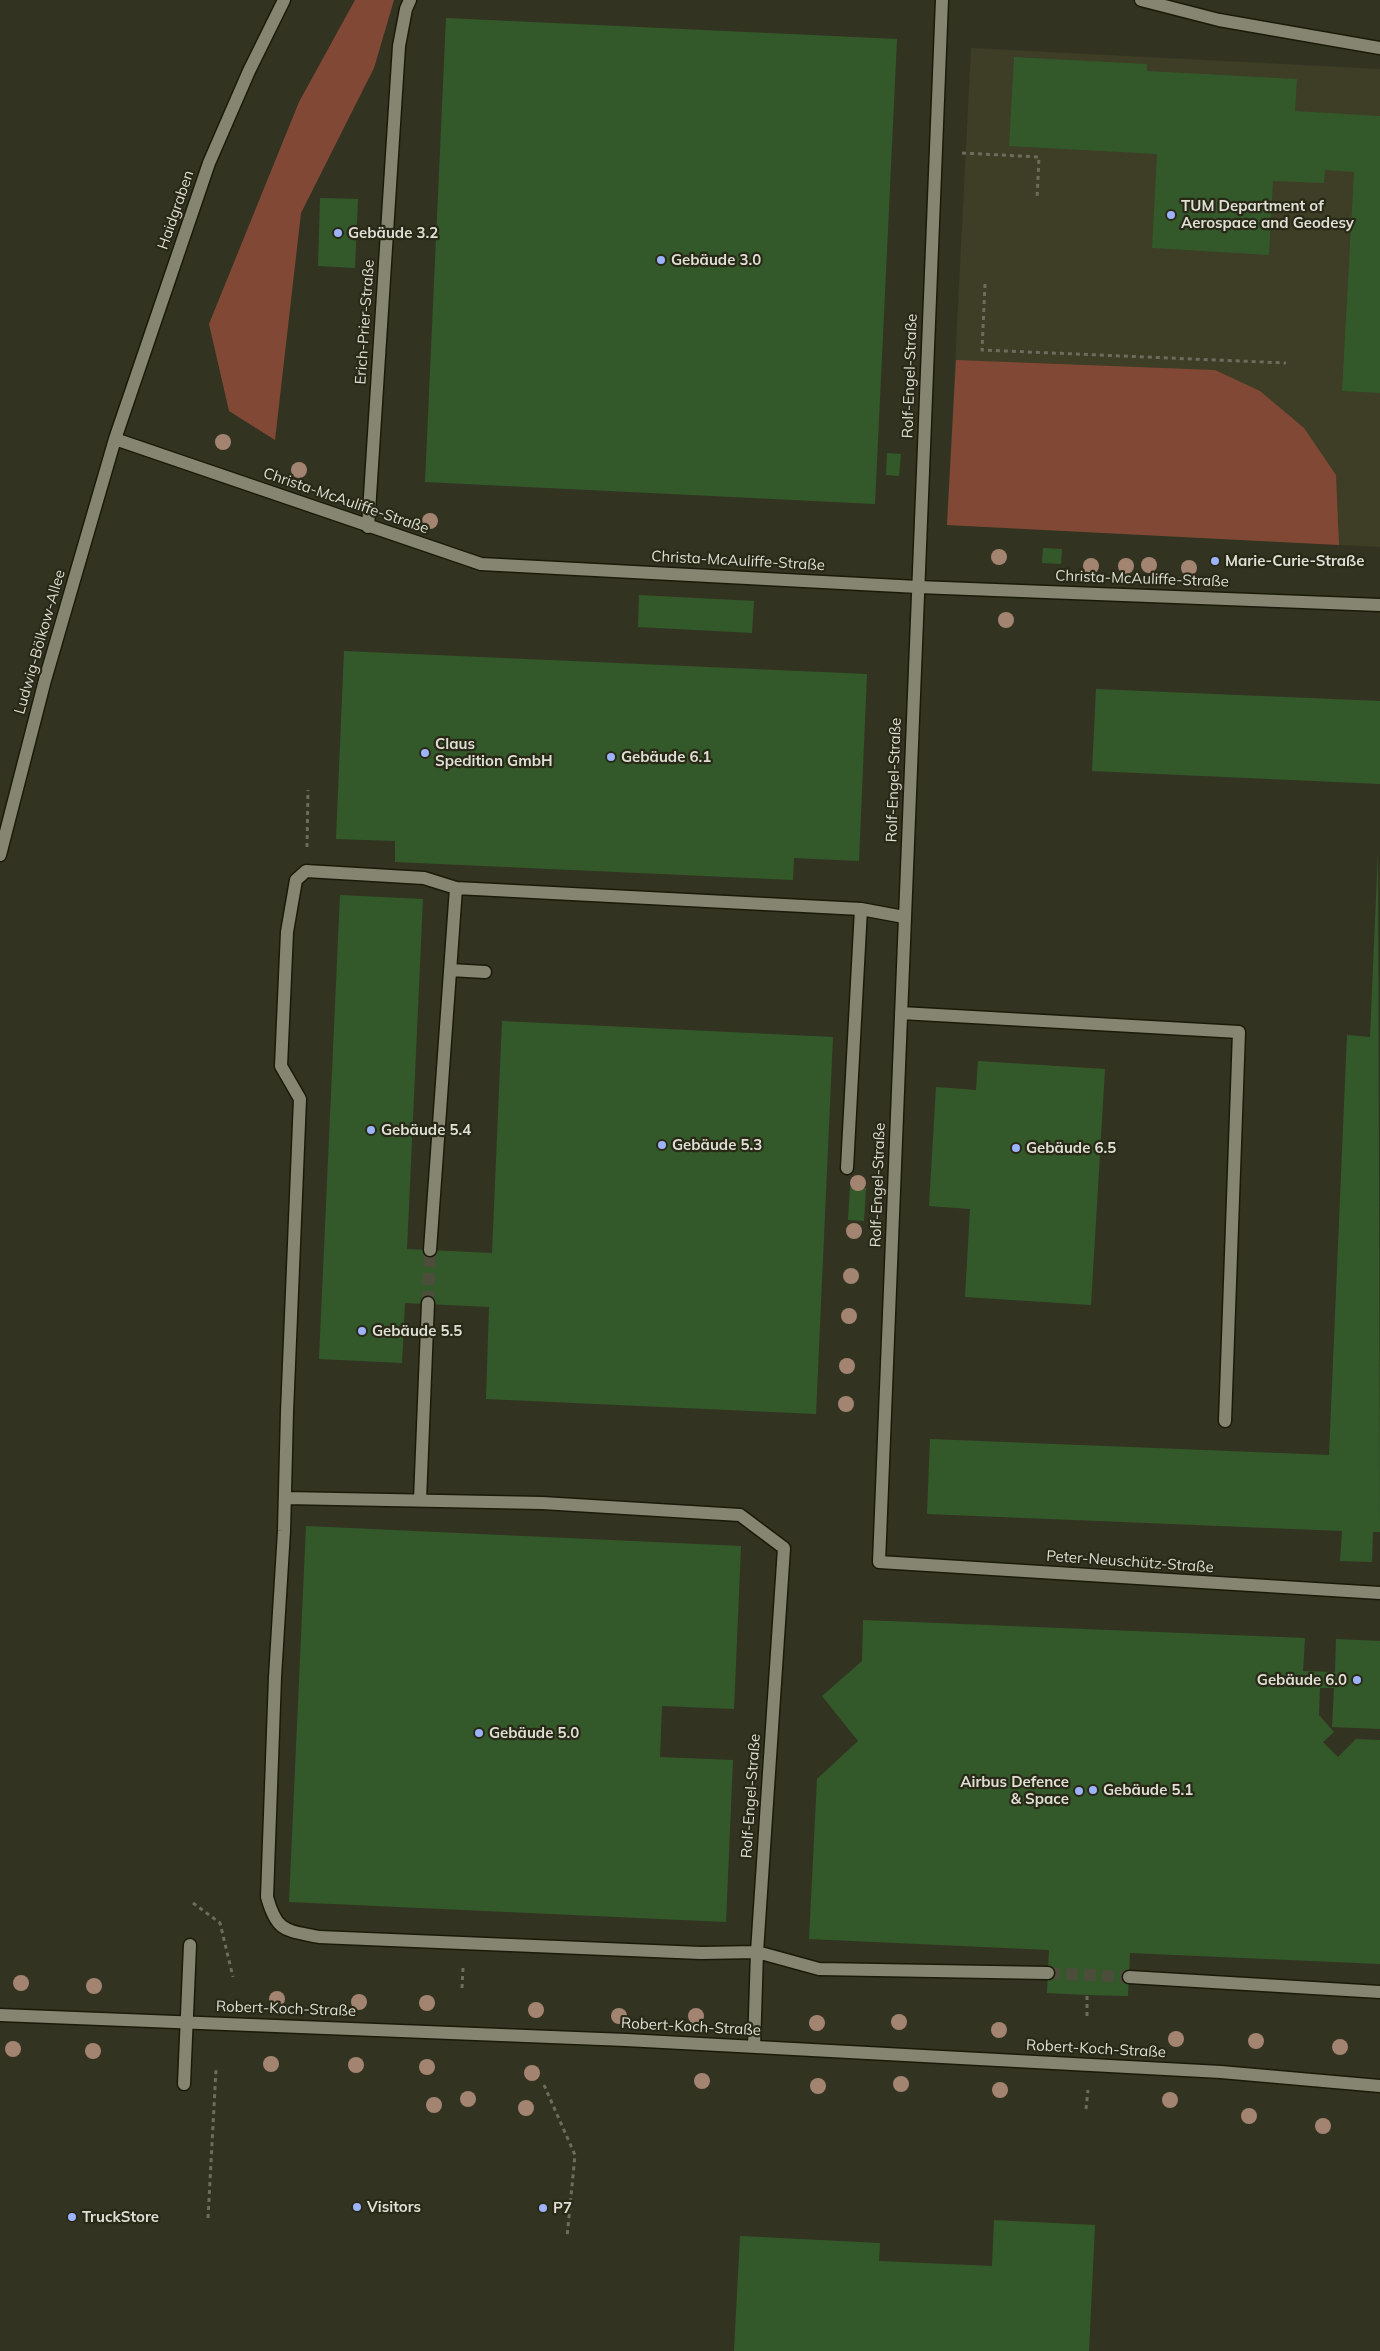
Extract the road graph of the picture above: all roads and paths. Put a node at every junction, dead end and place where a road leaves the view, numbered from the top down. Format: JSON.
{"nodes":[{"id":1,"x":284,"y":0,"type":"edge"},
{"id":2,"x":410,"y":0,"type":"edge"},
{"id":3,"x":942,"y":0,"type":"edge"},
{"id":4,"x":1141,"y":0,"type":"edge"},
{"id":5,"x":1380,"y":48,"type":"edge"},
{"id":6,"x":990,"y":154,"type":"dead end"},
{"id":7,"x":1037,"y":199,"type":"dead end"},
{"id":8,"x":985,"y":284,"type":"dead end"},
{"id":9,"x":1286,"y":363,"type":"dead end"},
{"id":10,"x":115,"y":439,"type":"junction"},
{"id":11,"x":368,"y":527,"type":"junction"},
{"id":12,"x":918,"y":587,"type":"junction"},
{"id":13,"x":1380,"y":605,"type":"edge"},
{"id":14,"x":308,"y":790,"type":"dead end"},
{"id":15,"x":0,"y":855,"type":"edge"},
{"id":16,"x":306,"y":872,"type":"junction"},
{"id":17,"x":456,"y":888,"type":"junction"},
{"id":18,"x":861,"y":909,"type":"junction"},
{"id":19,"x":904,"y":917,"type":"junction"},
{"id":20,"x":450,"y":970,"type":"junction"},
{"id":21,"x":485,"y":972,"type":"dead end"},
{"id":22,"x":901,"y":1012,"type":"junction"},
{"id":23,"x":847,"y":1168,"type":"dead end"},
{"id":24,"x":430,"y":1250,"type":"tunnel mouth"},
{"id":25,"x":428,"y":1303,"type":"tunnel mouth"},
{"id":26,"x":1225,"y":1421,"type":"dead end"},
{"id":27,"x":286,"y":1498,"type":"junction"},
{"id":28,"x":420,"y":1500,"type":"junction"},
{"id":29,"x":879,"y":1562,"type":"joint"},
{"id":30,"x":1380,"y":1592,"type":"edge"},
{"id":31,"x":193,"y":1903,"type":"dead end"},
{"id":32,"x":190,"y":1945,"type":"dead end"},
{"id":33,"x":757,"y":1952,"type":"junction"},
{"id":34,"x":463,"y":1970,"type":"dead end"},
{"id":35,"x":1048,"y":1973,"type":"tunnel mouth"},
{"id":36,"x":233,"y":1977,"type":"dead end"},
{"id":37,"x":1129,"y":1977,"type":"tunnel mouth"},
{"id":38,"x":462,"y":1988,"type":"dead end"},
{"id":39,"x":1380,"y":1992,"type":"edge"},
{"id":40,"x":1088,"y":1995,"type":"dead end"},
{"id":41,"x":0,"y":2015,"type":"edge"},
{"id":42,"x":1087,"y":2016,"type":"dead end"},
{"id":43,"x":187,"y":2021,"type":"junction"},
{"id":44,"x":754,"y":2047,"type":"junction"},
{"id":45,"x":216,"y":2070,"type":"dead end"},
{"id":46,"x":184,"y":2084,"type":"dead end"},
{"id":47,"x":544,"y":2085,"type":"dead end"},
{"id":48,"x":1380,"y":2086,"type":"edge"},
{"id":49,"x":208,"y":2218,"type":"dead end"},
{"id":50,"x":567,"y":2237,"type":"dead end"}],
"edges":[{"from":1,"to":10,"type":"street","name":"Haidgraben"},
{"from":2,"to":11,"type":"street","name":"Erich-Prier-Straße"},
{"from":3,"to":12,"type":"street","name":"Rolf-Engel-Straße"},
{"from":4,"to":5,"type":"street"},
{"from":6,"to":7,"type":"path"},
{"from":8,"to":9,"type":"path"},
{"from":10,"to":11,"type":"street","name":"Christa-McAuliffe-Straße"},
{"from":10,"to":15,"type":"street","name":"Ludwig-Bölkow-Allee"},
{"from":11,"to":12,"type":"street","name":"Christa-McAuliffe-Straße"},
{"from":12,"to":13,"type":"street","name":"Christa-McAuliffe-Straße"},
{"from":12,"to":19,"type":"street","name":"Rolf-Engel-Straße"},
{"from":14,"to":16,"type":"path"},
{"from":16,"to":17,"type":"street"},
{"from":16,"to":27,"type":"street"},
{"from":17,"to":18,"type":"street"},
{"from":17,"to":20,"type":"street"},
{"from":18,"to":19,"type":"street"},
{"from":18,"to":23,"type":"street"},
{"from":19,"to":22,"type":"street","name":"Rolf-Engel-Straße"},
{"from":20,"to":21,"type":"street"},
{"from":20,"to":24,"type":"street"},
{"from":22,"to":26,"type":"street"},
{"from":22,"to":29,"type":"street","name":"Rolf-Engel-Straße"},
{"from":25,"to":28,"type":"street"},
{"from":27,"to":28,"type":"street"},
{"from":27,"to":33,"type":"street"},
{"from":28,"to":33,"type":"street","name":"Rolf-Engel-Straße"},
{"from":29,"to":30,"type":"street","name":"Peter-Neuschütz-Straße"},
{"from":31,"to":36,"type":"path"},
{"from":32,"to":43,"type":"street"},
{"from":33,"to":35,"type":"street"},
{"from":33,"to":44,"type":"street","name":"Rolf-Engel-Straße"},
{"from":34,"to":38,"type":"path"},
{"from":37,"to":39,"type":"street"},
{"from":40,"to":42,"type":"path"},
{"from":41,"to":43,"type":"street","name":"Robert-Koch-Straße"},
{"from":43,"to":44,"type":"street","name":"Robert-Koch-Straße"},
{"from":43,"to":46,"type":"street"},
{"from":44,"to":48,"type":"street","name":"Robert-Koch-Straße"},
{"from":45,"to":49,"type":"path"},
{"from":47,"to":50,"type":"path"}]}
